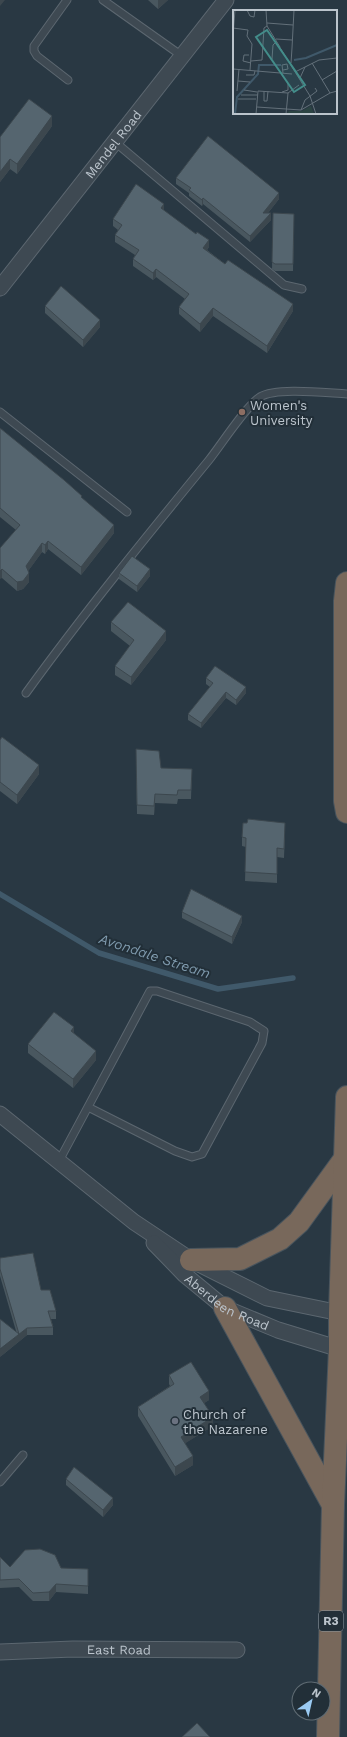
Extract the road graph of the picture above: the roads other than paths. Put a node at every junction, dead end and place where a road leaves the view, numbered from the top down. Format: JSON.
{"nodes":[{"id":1,"x":68,"y":0,"type":"edge"},
{"id":2,"x":103,"y":0,"type":"edge"},
{"id":3,"x":226,"y":0,"type":"edge"},
{"id":4,"x":182,"y":56,"type":"junction"},
{"id":5,"x":68,"y":80,"type":"dead end"},
{"id":6,"x":115,"y":142,"type":"junction"},
{"id":7,"x":0,"y":288,"type":"edge"},
{"id":8,"x":302,"y":289,"type":"dead end"},
{"id":9,"x":347,"y":394,"type":"edge"},
{"id":10,"x":0,"y":412,"type":"edge"},
{"id":11,"x":127,"y":512,"type":"dead end"},
{"id":12,"x":347,"y":583,"type":"edge"},
{"id":13,"x":26,"y":693,"type":"dead end"},
{"id":14,"x":347,"y":812,"type":"edge"},
{"id":15,"x":347,"y":1097,"type":"edge"},
{"id":16,"x":88,"y":1107,"type":"junction"},
{"id":17,"x":0,"y":1114,"type":"edge"},
{"id":18,"x":347,"y":1125,"type":"edge"},
{"id":19,"x":59,"y":1161,"type":"junction"},
{"id":20,"x":345,"y":1166,"type":"edge"},
{"id":21,"x":134,"y":1222,"type":"junction"},
{"id":22,"x":191,"y":1260,"type":"junction"},
{"id":23,"x":225,"y":1308,"type":"junction"},
{"id":24,"x":340,"y":1313,"type":"junction"},
{"id":25,"x":340,"y":1349,"type":"junction"},
{"id":26,"x":22,"y":1455,"type":"dead end"},
{"id":27,"x":347,"y":1468,"type":"edge"},
{"id":28,"x":0,"y":1482,"type":"edge"},
{"id":29,"x":336,"y":1518,"type":"junction"},
{"id":30,"x":237,"y":1650,"type":"dead end"},
{"id":31,"x":0,"y":1652,"type":"edge"},
{"id":32,"x":328,"y":1737,"type":"edge"}],
"edges":[{"from":1,"to":5,"type":"lane"},
{"from":2,"to":4,"type":"lane"},
{"from":3,"to":4,"type":"street","name":"Mendel Road"},
{"from":4,"to":6,"type":"street","name":"Mendel Road"},
{"from":6,"to":7,"type":"street","name":"Mendel Road"},
{"from":6,"to":8,"type":"lane"},
{"from":9,"to":13,"type":"lane"},
{"from":10,"to":11,"type":"lane"},
{"from":12,"to":14,"type":"highway"},
{"from":15,"to":18,"type":"highway","number":"R3"},
{"from":16,"to":16,"type":"lane"},
{"from":16,"to":19,"type":"lane"},
{"from":17,"to":19,"type":"street","name":"Aberdeen Road"},
{"from":18,"to":20,"type":"highway","number":"R3"},
{"from":19,"to":21,"type":"street","name":"Aberdeen Road"},
{"from":20,"to":22,"type":"highway"},
{"from":20,"to":24,"type":"highway","number":"R3"},
{"from":21,"to":22,"type":"street","name":"Aberdeen Road"},
{"from":21,"to":23,"type":"street","name":"Aberdeen Road"},
{"from":22,"to":24,"type":"street","name":"Aberdeen Road"},
{"from":23,"to":25,"type":"street","name":"Aberdeen Road"},
{"from":23,"to":29,"type":"highway"},
{"from":24,"to":25,"type":"highway","number":"R3"},
{"from":25,"to":29,"type":"highway","number":"R3"},
{"from":26,"to":28,"type":"lane"},
{"from":27,"to":29,"type":"highway"},
{"from":29,"to":32,"type":"highway","number":"R3"},
{"from":30,"to":31,"type":"street","name":"East Road"}]}
